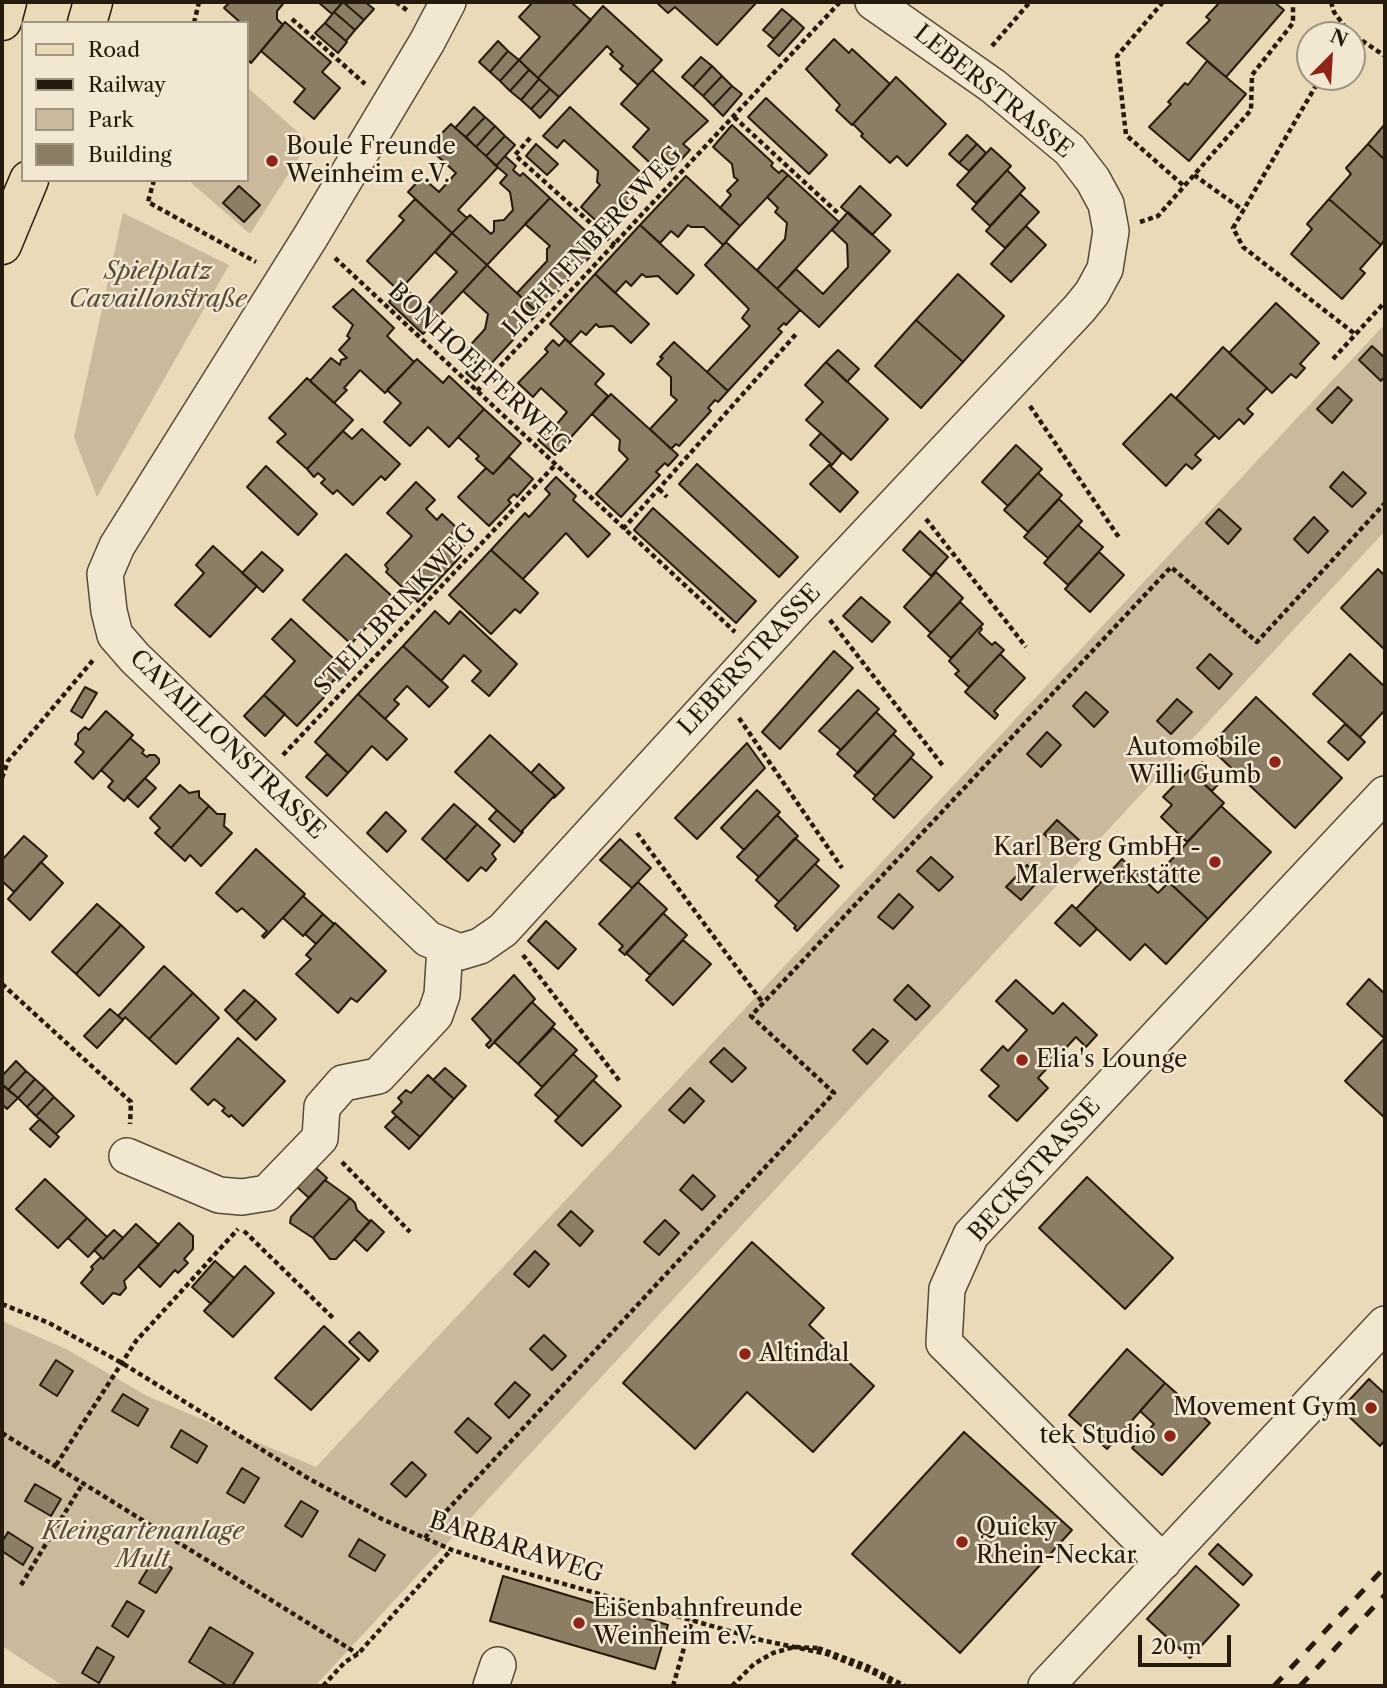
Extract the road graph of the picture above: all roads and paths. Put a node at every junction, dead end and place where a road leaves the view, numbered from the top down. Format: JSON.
{"nodes":[{"id":1,"x":7,"y":2,"type":"edge"},
{"id":2,"x":93,"y":2,"type":"edge"},
{"id":3,"x":199,"y":2,"type":"edge"},
{"id":4,"x":448,"y":2,"type":"edge"},
{"id":5,"x":841,"y":2,"type":"edge"},
{"id":6,"x":873,"y":2,"type":"edge"},
{"id":7,"x":1030,"y":2,"type":"edge"},
{"id":8,"x":1163,"y":2,"type":"edge"},
{"id":9,"x":1293,"y":2,"type":"edge"},
{"id":10,"x":1331,"y":2,"type":"edge"},
{"id":11,"x":292,"y":19,"type":"dead end"},
{"id":12,"x":2,"y":21,"type":"edge"},
{"id":13,"x":87,"y":21,"type":"edge"},
{"id":14,"x":194,"y":21,"type":"edge"},
{"id":15,"x":1340,"y":21,"type":"edge"},
{"id":16,"x":1366,"y":44,"type":"edge"},
{"id":17,"x":1385,"y":56,"type":"edge"},
{"id":18,"x":971,"y":70,"type":"junction"},
{"id":19,"x":1313,"y":91,"type":"edge"},
{"id":20,"x":390,"y":104,"type":"junction"},
{"id":21,"x":734,"y":117,"type":"junction"},
{"id":22,"x":530,"y":138,"type":"dead end"},
{"id":23,"x":1194,"y":175,"type":"junction"},
{"id":24,"x":28,"y":182,"type":"edge"},
{"id":25,"x":153,"y":182,"type":"edge"},
{"id":26,"x":1184,"y":186,"type":"junction"},
{"id":27,"x":1243,"y":211,"type":"junction"},
{"id":28,"x":840,"y":215,"type":"dead end"},
{"id":29,"x":1111,"y":231,"type":"junction"},
{"id":30,"x":311,"y":236,"type":"junction"},
{"id":31,"x":2,"y":245,"type":"edge"},
{"id":32,"x":615,"y":245,"type":"junction"},
{"id":33,"x":264,"y":266,"type":"dead end"},
{"id":34,"x":1385,"y":302,"type":"edge"},
{"id":35,"x":797,"y":332,"type":"dead end"},
{"id":36,"x":1355,"y":334,"type":"junction"},
{"id":37,"x":1333,"y":359,"type":"dead end"},
{"id":38,"x":1011,"y":380,"type":"junction"},
{"id":39,"x":477,"y":391,"type":"junction"},
{"id":40,"x":555,"y":465,"type":"junction"},
{"id":41,"x":659,"y":489,"type":"junction"},
{"id":42,"x":906,"y":494,"type":"junction"},
{"id":43,"x":667,"y":497,"type":"dead end"},
{"id":44,"x":1385,"y":503,"type":"edge"},
{"id":45,"x":623,"y":529,"type":"junction"},
{"id":46,"x":1121,"y":539,"type":"dead end"},
{"id":47,"x":811,"y":595,"type":"junction"},
{"id":48,"x":115,"y":635,"type":"junction"},
{"id":49,"x":1026,"y":647,"type":"dead end"},
{"id":50,"x":757,"y":652,"type":"junction"},
{"id":51,"x":720,"y":692,"type":"junction"},
{"id":52,"x":943,"y":766,"type":"dead end"},
{"id":53,"x":2,"y":778,"type":"edge"},
{"id":54,"x":261,"y":779,"type":"junction"},
{"id":55,"x":1385,"y":794,"type":"edge"},
{"id":56,"x":615,"y":805,"type":"junction"},
{"id":57,"x":842,"y":868,"type":"dead end"},
{"id":58,"x":503,"y":930,"type":"junction"},
{"id":59,"x":445,"y":947,"type":"junction"},
{"id":60,"x":2,"y":984,"type":"edge"},
{"id":61,"x":762,"y":1003,"type":"junction"},
{"id":62,"x":621,"y":1083,"type":"dead end"},
{"id":63,"x":320,"y":1138,"type":"junction"},
{"id":64,"x":128,"y":1156,"type":"joint"},
{"id":65,"x":410,"y":1232,"type":"dead end"},
{"id":66,"x":2,"y":1304,"type":"edge"},
{"id":67,"x":333,"y":1318,"type":"dead end"},
{"id":68,"x":1385,"y":1324,"type":"edge"},
{"id":69,"x":122,"y":1363,"type":"junction"},
{"id":70,"x":2,"y":1433,"type":"edge"},
{"id":71,"x":55,"y":1465,"type":"junction"},
{"id":72,"x":83,"y":1483,"type":"junction"},
{"id":73,"x":425,"y":1538,"type":"junction"},
{"id":74,"x":452,"y":1550,"type":"junction"},
{"id":75,"x":1163,"y":1562,"type":"junction"},
{"id":76,"x":21,"y":1585,"type":"dead end"},
{"id":77,"x":692,"y":1620,"type":"junction"},
{"id":78,"x":358,"y":1654,"type":"junction"},
{"id":79,"x":323,"y":1686,"type":"edge"},
{"id":80,"x":673,"y":1686,"type":"edge"},
{"id":81,"x":732,"y":1686,"type":"edge"},
{"id":82,"x":897,"y":1686,"type":"edge"},
{"id":83,"x":905,"y":1686,"type":"edge"},
{"id":84,"x":1046,"y":1686,"type":"edge"}],
"edges":[{"from":1,"to":12,"type":"main road"},
{"from":2,"to":13,"type":"main road"},
{"from":3,"to":14,"type":"path"},
{"from":4,"to":20,"type":"street","name":"CAVAILLONSTRASSE"},
{"from":5,"to":21,"type":"path","name":"LICHTENBERGWEG"},
{"from":6,"to":18,"type":"street","name":"LEBERSTRASSE"},
{"from":7,"to":18,"type":"path"},
{"from":8,"to":26,"type":"path"},
{"from":9,"to":23,"type":"path"},
{"from":10,"to":15,"type":"path"},
{"from":11,"to":20,"type":"path"},
{"from":16,"to":17,"type":"path"},
{"from":18,"to":29,"type":"street","name":"LEBERSTRASSE"},
{"from":19,"to":27,"type":"path"},
{"from":20,"to":30,"type":"street","name":"CAVAILLONSTRASSE"},
{"from":21,"to":28,"type":"path"},
{"from":21,"to":32,"type":"path","name":"LICHTENBERGWEG"},
{"from":22,"to":32,"type":"path"},
{"from":23,"to":26,"type":"path"},
{"from":23,"to":27,"type":"path"},
{"from":24,"to":31,"type":"main road"},
{"from":25,"to":33,"type":"path"},
{"from":26,"to":29,"type":"path"},
{"from":27,"to":36,"type":"path"},
{"from":29,"to":38,"type":"street","name":"LEBERSTRASSE"},
{"from":30,"to":39,"type":"path","name":"BONHOEFFERWEG"},
{"from":30,"to":48,"type":"street","name":"CAVAILLONSTRASSE"},
{"from":32,"to":39,"type":"path","name":"LICHTENBERGWEG"},
{"from":34,"to":36,"type":"path"},
{"from":35,"to":41,"type":"path"},
{"from":36,"to":37,"type":"path"},
{"from":38,"to":42,"type":"street","name":"LEBERSTRASSE"},
{"from":38,"to":46,"type":"path"},
{"from":39,"to":40,"type":"path","name":"BONHOEFFERWEG"},
{"from":40,"to":45,"type":"path","name":"BONHOEFFERWEG"},
{"from":40,"to":54,"type":"path","name":"STELLBRINKWEG"},
{"from":41,"to":43,"type":"path"},
{"from":41,"to":45,"type":"path"},
{"from":42,"to":47,"type":"street","name":"LEBERSTRASSE"},
{"from":42,"to":49,"type":"path"},
{"from":44,"to":61,"type":"path"},
{"from":45,"to":50,"type":"path","name":"BONHOEFFERWEG"},
{"from":47,"to":50,"type":"street","name":"LEBERSTRASSE"},
{"from":47,"to":52,"type":"path"},
{"from":48,"to":53,"type":"path"},
{"from":48,"to":54,"type":"street","name":"CAVAILLONSTRASSE"},
{"from":50,"to":51,"type":"street","name":"LEBERSTRASSE"},
{"from":51,"to":56,"type":"street","name":"LEBERSTRASSE"},
{"from":51,"to":57,"type":"path"},
{"from":54,"to":59,"type":"street","name":"CAVAILLONSTRASSE"},
{"from":55,"to":75,"type":"street","name":"BECKSTRASSE"},
{"from":56,"to":58,"type":"street","name":"LEBERSTRASSE"},
{"from":56,"to":61,"type":"path"},
{"from":58,"to":59,"type":"street","name":"LEBERSTRASSE"},
{"from":58,"to":62,"type":"path"},
{"from":59,"to":63,"type":"street"},
{"from":60,"to":64,"type":"path"},
{"from":61,"to":73,"type":"path"},
{"from":63,"to":64,"type":"street"},
{"from":63,"to":65,"type":"path"},
{"from":66,"to":69,"type":"path","name":"BARBARAWEG"},
{"from":67,"to":69,"type":"path"},
{"from":68,"to":75,"type":"street"},
{"from":69,"to":71,"type":"path"},
{"from":69,"to":73,"type":"path","name":"BARBARAWEG"},
{"from":70,"to":71,"type":"path"},
{"from":71,"to":72,"type":"path"},
{"from":72,"to":76,"type":"path"},
{"from":72,"to":78,"type":"path"},
{"from":73,"to":74,"type":"path","name":"BARBARAWEG"},
{"from":74,"to":77,"type":"path","name":"BARBARAWEG"},
{"from":74,"to":78,"type":"path"},
{"from":75,"to":84,"type":"street"},
{"from":77,"to":80,"type":"path"},
{"from":77,"to":82,"type":"path","name":"BARBARAWEG"},
{"from":78,"to":79,"type":"path"},
{"from":81,"to":83,"type":"path","bridge":true}]}
